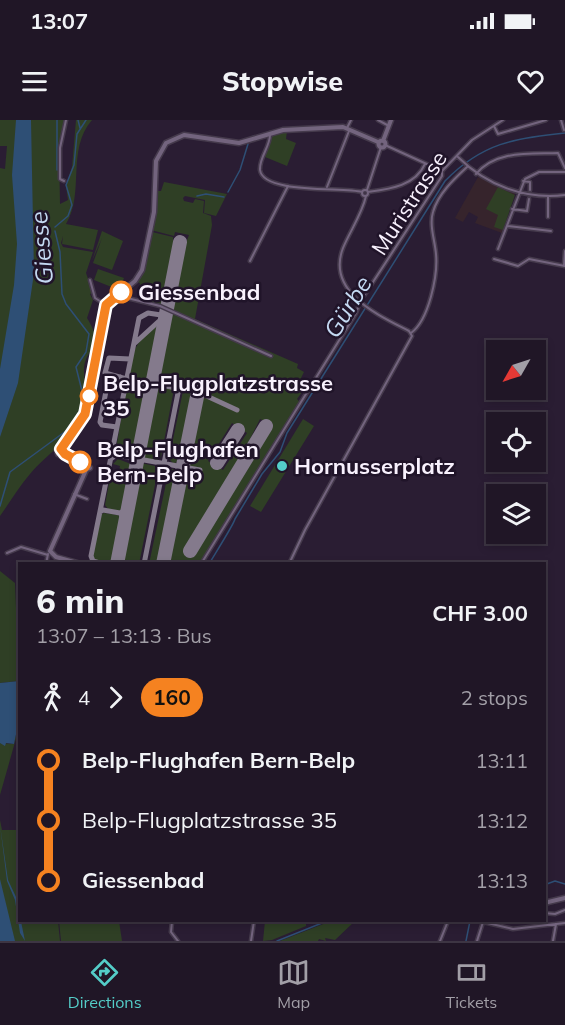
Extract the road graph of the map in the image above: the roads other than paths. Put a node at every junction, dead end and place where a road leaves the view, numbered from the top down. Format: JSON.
{"nodes":[{"id":1,"x":66,"y":120,"type":"edge"},
{"id":2,"x":351,"y":120,"type":"edge"},
{"id":3,"x":378,"y":120,"type":"edge"},
{"id":4,"x":391,"y":120,"type":"edge"},
{"id":5,"x":503,"y":120,"type":"edge"},
{"id":6,"x":546,"y":120,"type":"edge"},
{"id":7,"x":561,"y":120,"type":"edge"},
{"id":8,"x":389,"y":126,"type":"junction"},
{"id":9,"x":494,"y":126,"type":"junction"},
{"id":10,"x":349,"y":128,"type":"junction"},
{"id":11,"x":564,"y":130,"type":"edge"},
{"id":12,"x":270,"y":133,"type":"junction"},
{"id":13,"x":382,"y":144,"type":"junction"},
{"id":14,"x":458,"y":157,"type":"junction"},
{"id":15,"x":425,"y":164,"type":"junction"},
{"id":16,"x":466,"y":166,"type":"junction"},
{"id":17,"x":565,"y":170,"type":"edge"},
{"id":18,"x":442,"y":171,"type":"junction"},
{"id":19,"x":476,"y":174,"type":"junction"},
{"id":20,"x":64,"y":181,"type":"dead end"},
{"id":21,"x":523,"y":181,"type":"junction"},
{"id":22,"x":288,"y":186,"type":"junction"},
{"id":23,"x":327,"y":188,"type":"junction"},
{"id":24,"x":530,"y":190,"type":"dead end"},
{"id":25,"x":368,"y":191,"type":"junction"},
{"id":26,"x":362,"y":192,"type":"junction"},
{"id":27,"x":518,"y":192,"type":"junction"},
{"id":28,"x":565,"y":195,"type":"edge"},
{"id":29,"x":366,"y":196,"type":"junction"},
{"id":30,"x":548,"y":197,"type":"junction"},
{"id":31,"x":529,"y":199,"type":"dead end"},
{"id":32,"x":512,"y":209,"type":"junction"},
{"id":33,"x":548,"y":217,"type":"dead end"},
{"id":34,"x":507,"y":226,"type":"junction"},
{"id":35,"x":551,"y":231,"type":"dead end"},
{"id":36,"x":498,"y":249,"type":"dead end"},
{"id":37,"x":565,"y":251,"type":"edge"},
{"id":38,"x":494,"y":259,"type":"dead end"},
{"id":39,"x":250,"y":261,"type":"dead end"},
{"id":40,"x":565,"y":266,"type":"edge"},
{"id":41,"x":90,"y":280,"type":"dead end"},
{"id":42,"x":116,"y":295,"type":"junction"},
{"id":43,"x":360,"y":302,"type":"junction"},
{"id":44,"x":106,"y":305,"type":"junction"},
{"id":45,"x":411,"y":334,"type":"junction"},
{"id":46,"x":271,"y":356,"type":"dead end"},
{"id":47,"x":74,"y":494,"type":"junction"},
{"id":48,"x":87,"y":499,"type":"dead end"},
{"id":49,"x":7,"y":553,"type":"dead end"},
{"id":50,"x":49,"y":554,"type":"junction"},
{"id":51,"x":47,"y":562,"type":"edge"},
{"id":52,"x":75,"y":562,"type":"edge"},
{"id":53,"x":202,"y":562,"type":"edge"},
{"id":54,"x":291,"y":562,"type":"edge"},
{"id":55,"x":565,"y":898,"type":"edge"},
{"id":56,"x":546,"y":903,"type":"edge"},
{"id":57,"x":565,"y":910,"type":"edge"},
{"id":58,"x":546,"y":914,"type":"edge"},
{"id":59,"x":172,"y":922,"type":"edge"},
{"id":60,"x":254,"y":922,"type":"edge"},
{"id":61,"x":448,"y":922,"type":"edge"},
{"id":62,"x":565,"y":923,"type":"edge"},
{"id":63,"x":556,"y":924,"type":"junction"},
{"id":64,"x":178,"y":941,"type":"edge"},
{"id":65,"x":251,"y":941,"type":"edge"},
{"id":66,"x":440,"y":941,"type":"edge"},
{"id":67,"x":477,"y":941,"type":"edge"},
{"id":68,"x":553,"y":941,"type":"edge"}],
"edges":[{"from":1,"to":20,"type":"street"},
{"from":2,"to":10,"type":"street"},
{"from":3,"to":8,"type":"street"},
{"from":4,"to":8,"type":"street"},
{"from":5,"to":9,"type":"street","name":"Muristrasse"},
{"from":6,"to":9,"type":"street"},
{"from":7,"to":11,"type":"street"},
{"from":8,"to":13,"type":"street"},
{"from":9,"to":14,"type":"street","name":"Muristrasse"},
{"from":10,"to":12,"type":"street"},
{"from":10,"to":13,"type":"street"},
{"from":10,"to":23,"type":"street"},
{"from":12,"to":22,"type":"street"},
{"from":12,"to":42,"type":"street"},
{"from":13,"to":15,"type":"street"},
{"from":13,"to":25,"type":"street"},
{"from":14,"to":16,"type":"street"},
{"from":14,"to":18,"type":"street","name":"Muristrasse"},
{"from":15,"to":18,"type":"street"},
{"from":15,"to":25,"type":"street"},
{"from":16,"to":19,"type":"street"},
{"from":16,"to":45,"type":"street"},
{"from":17,"to":19,"type":"street"},
{"from":17,"to":21,"type":"street"},
{"from":18,"to":43,"type":"street","name":"Muristrasse"},
{"from":19,"to":27,"type":"street"},
{"from":21,"to":24,"type":"street"},
{"from":21,"to":27,"type":"street"},
{"from":22,"to":23,"type":"street"},
{"from":22,"to":39,"type":"street"},
{"from":23,"to":26,"type":"street"},
{"from":25,"to":26,"type":"street"},
{"from":25,"to":29,"type":"street"},
{"from":26,"to":29,"type":"street"},
{"from":27,"to":30,"type":"street"},
{"from":27,"to":32,"type":"street"},
{"from":28,"to":30,"type":"street"},
{"from":29,"to":43,"type":"street"},
{"from":30,"to":33,"type":"street"},
{"from":31,"to":32,"type":"street"},
{"from":32,"to":34,"type":"street"},
{"from":34,"to":35,"type":"street"},
{"from":34,"to":36,"type":"street"},
{"from":37,"to":40,"type":"street"},
{"from":38,"to":40,"type":"street"},
{"from":41,"to":44,"type":"street"},
{"from":42,"to":44,"type":"street"},
{"from":42,"to":46,"type":"street"},
{"from":43,"to":45,"type":"street"},
{"from":43,"to":53,"type":"street","name":"Muristrasse"},
{"from":44,"to":47,"type":"street"},
{"from":45,"to":54,"type":"street"},
{"from":47,"to":48,"type":"street"},
{"from":47,"to":50,"type":"street"},
{"from":49,"to":50,"type":"street"},
{"from":50,"to":51,"type":"street"},
{"from":50,"to":52,"type":"street"},
{"from":55,"to":56,"type":"street"},
{"from":57,"to":58,"type":"street"},
{"from":59,"to":64,"type":"street"},
{"from":60,"to":65,"type":"street"},
{"from":61,"to":66,"type":"street"},
{"from":62,"to":63,"type":"street"},
{"from":63,"to":67,"type":"street"},
{"from":63,"to":68,"type":"street"}]}
